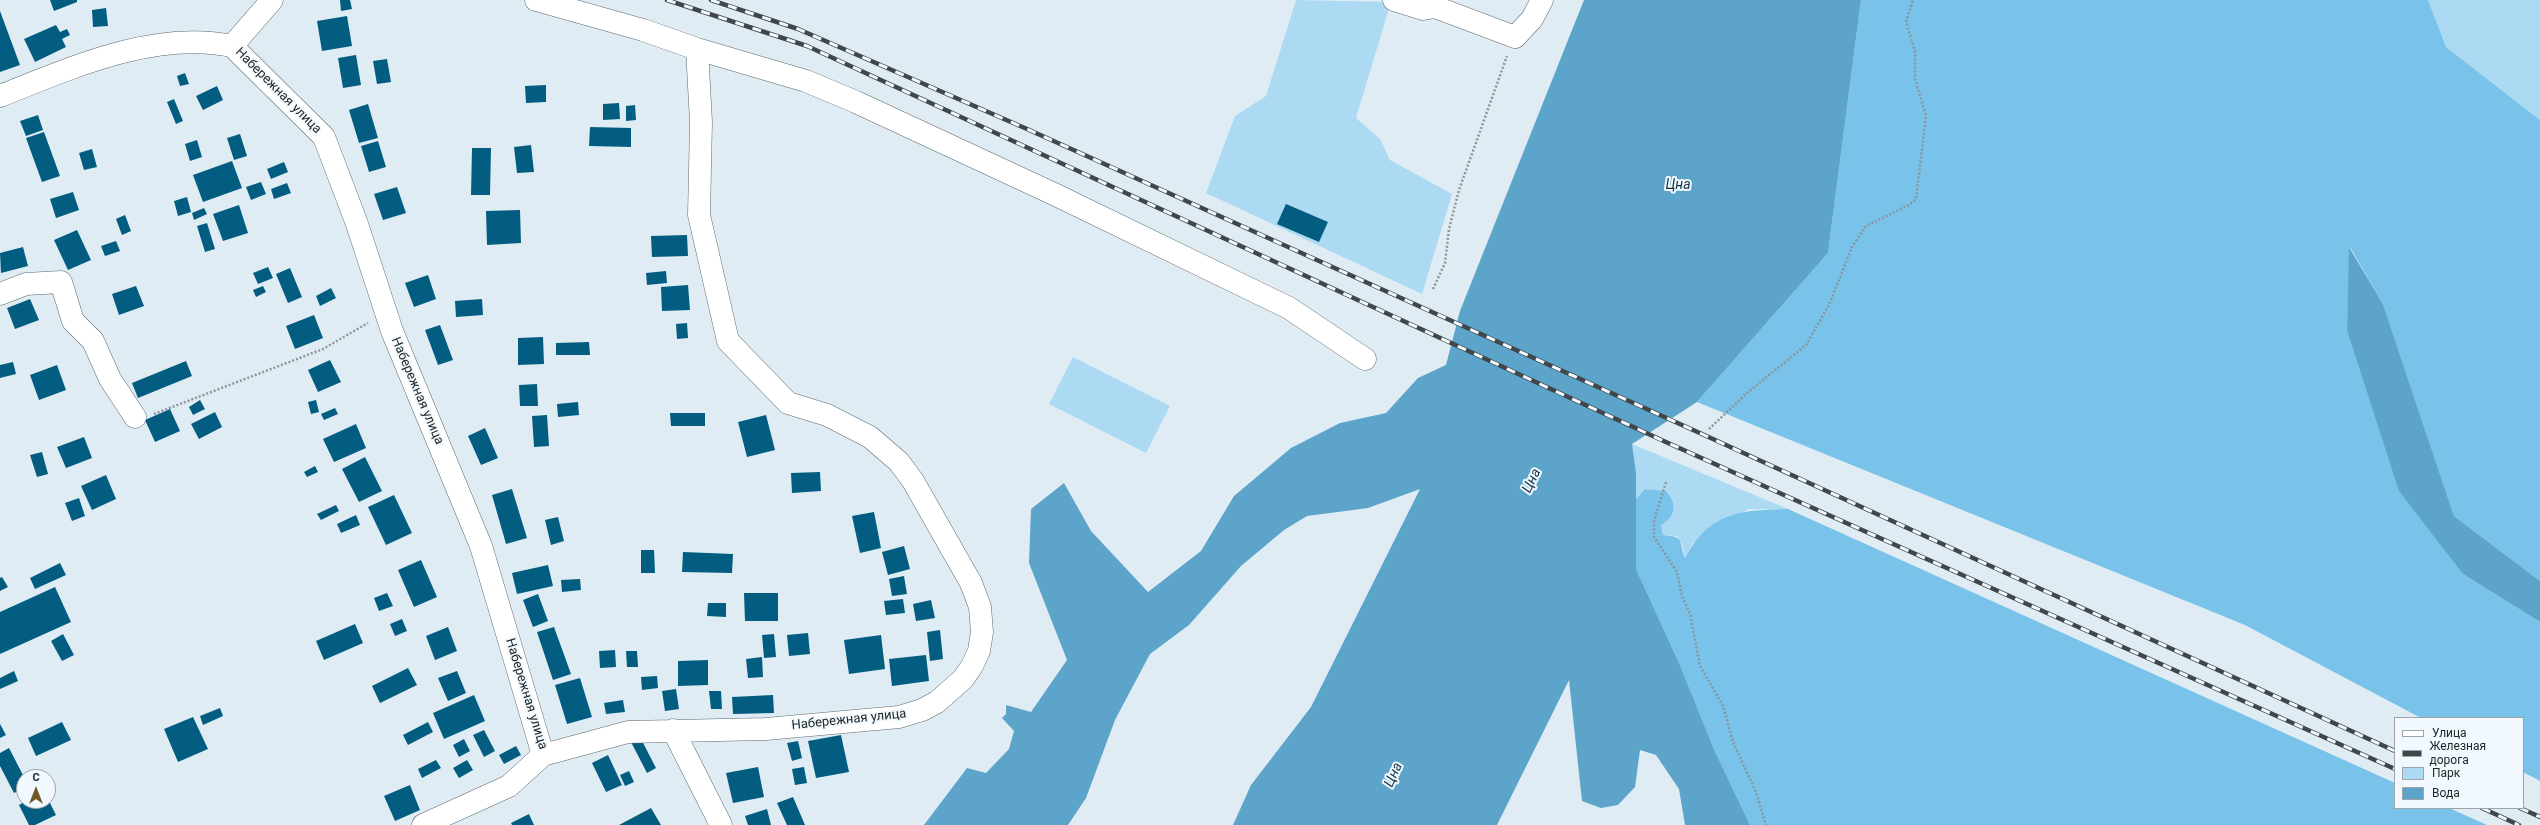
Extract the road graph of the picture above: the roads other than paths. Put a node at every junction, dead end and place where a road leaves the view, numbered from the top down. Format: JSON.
{"nodes":[{"id":1,"x":272,"y":0,"type":"edge"},
{"id":2,"x":536,"y":0,"type":"edge"},
{"id":3,"x":1394,"y":0,"type":"edge"},
{"id":4,"x":1542,"y":0,"type":"edge"},
{"id":5,"x":232,"y":46,"type":"junction"},
{"id":6,"x":697,"y":49,"type":"junction"},
{"id":7,"x":0,"y":96,"type":"edge"},
{"id":8,"x":0,"y":294,"type":"edge"},
{"id":9,"x":1365,"y":359,"type":"dead end"},
{"id":10,"x":135,"y":417,"type":"road end"},
{"id":11,"x":672,"y":730,"type":"junction"},
{"id":12,"x":543,"y":755,"type":"junction"},
{"id":13,"x":423,"y":825,"type":"edge"},
{"id":14,"x":721,"y":825,"type":"edge"}],
"edges":[{"from":1,"to":5,"type":"street"},
{"from":2,"to":6,"type":"street"},
{"from":3,"to":4,"type":"street"},
{"from":5,"to":7,"type":"street"},
{"from":5,"to":12,"type":"street","name":"Набережная улица"},
{"from":6,"to":9,"type":"street"},
{"from":6,"to":11,"type":"street","name":"Набережная улица"},
{"from":8,"to":10,"type":"street"},
{"from":11,"to":12,"type":"street","name":"Набережная улица"},
{"from":11,"to":14,"type":"street"},
{"from":12,"to":13,"type":"street"}]}
